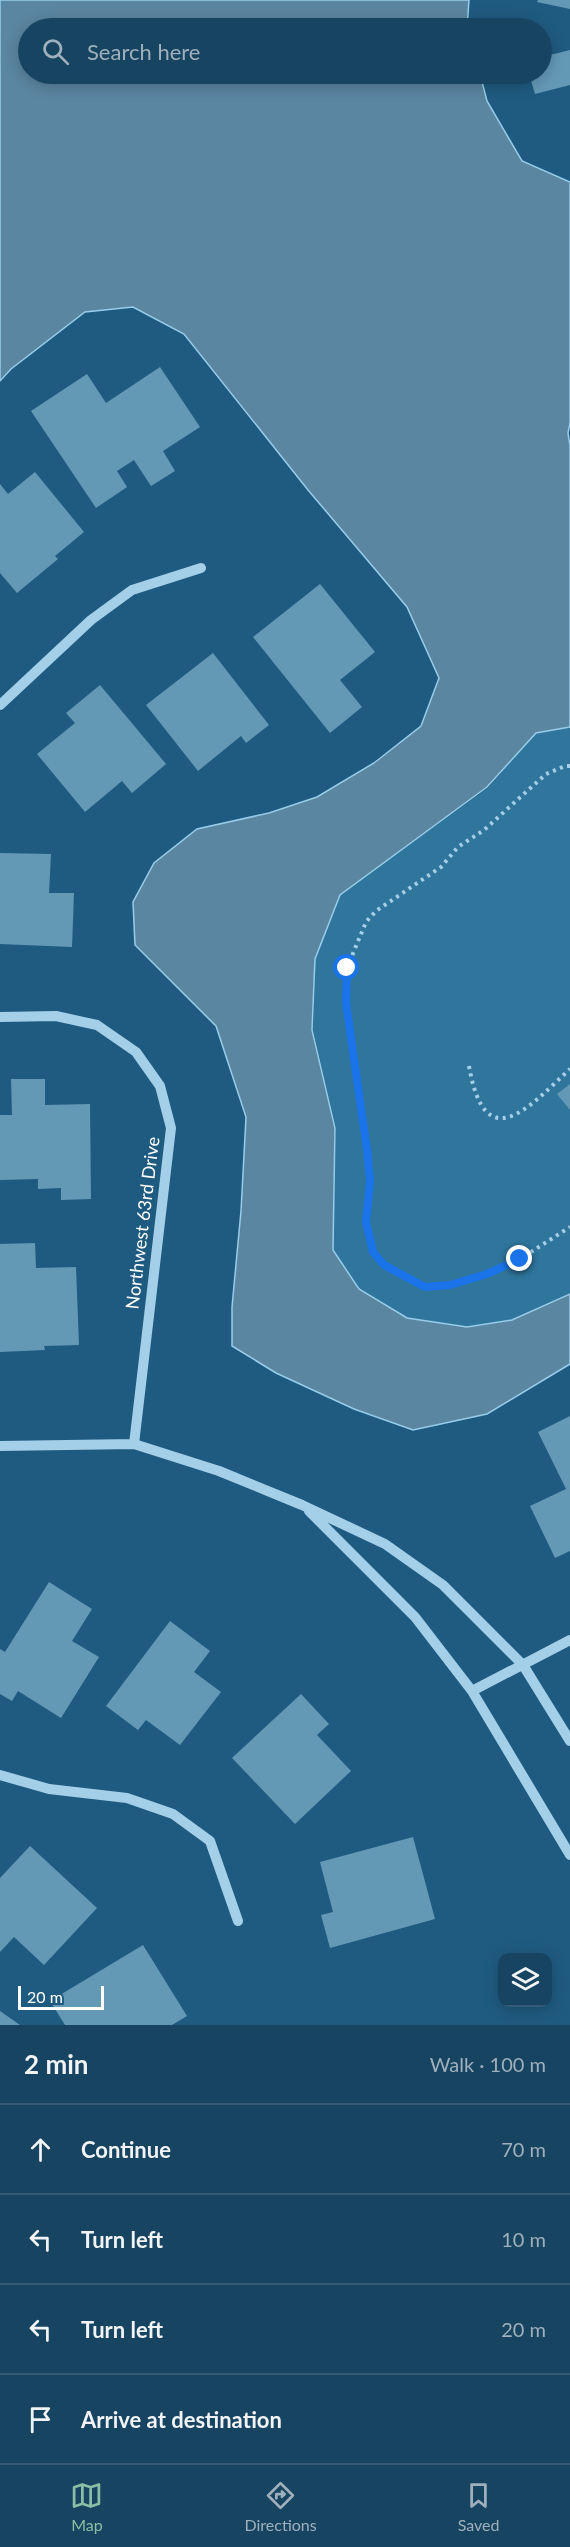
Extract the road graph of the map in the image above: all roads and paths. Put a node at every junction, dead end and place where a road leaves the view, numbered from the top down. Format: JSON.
{"nodes":[{"id":1,"x":201,"y":568,"type":"dead end"},
{"id":2,"x":0,"y":705,"type":"edge"},
{"id":3,"x":570,"y":766,"type":"edge"},
{"id":4,"x":0,"y":1017,"type":"edge"},
{"id":5,"x":469,"y":1066,"type":"dead end"},
{"id":6,"x":570,"y":1069,"type":"edge"},
{"id":7,"x":570,"y":1227,"type":"edge"},
{"id":8,"x":134,"y":1444,"type":"junction"},
{"id":9,"x":0,"y":1446,"type":"edge"},
{"id":10,"x":302,"y":1505,"type":"junction"},
{"id":11,"x":570,"y":1640,"type":"edge"},
{"id":12,"x":523,"y":1665,"type":"junction"},
{"id":13,"x":472,"y":1690,"type":"junction"},
{"id":14,"x":570,"y":1742,"type":"edge"},
{"id":15,"x":0,"y":1775,"type":"edge"},
{"id":16,"x":570,"y":1855,"type":"edge"},
{"id":17,"x":238,"y":1921,"type":"dead end"}],
"edges":[{"from":1,"to":2,"type":"street"},
{"from":3,"to":7,"type":"path"},
{"from":4,"to":8,"type":"street","name":"Northwest 63rd Drive"},
{"from":5,"to":6,"type":"path"},
{"from":8,"to":9,"type":"street"},
{"from":8,"to":10,"type":"street"},
{"from":10,"to":12,"type":"street"},
{"from":10,"to":13,"type":"street"},
{"from":11,"to":12,"type":"street"},
{"from":12,"to":13,"type":"street"},
{"from":12,"to":14,"type":"street"},
{"from":13,"to":16,"type":"street"},
{"from":15,"to":17,"type":"street"}]}
